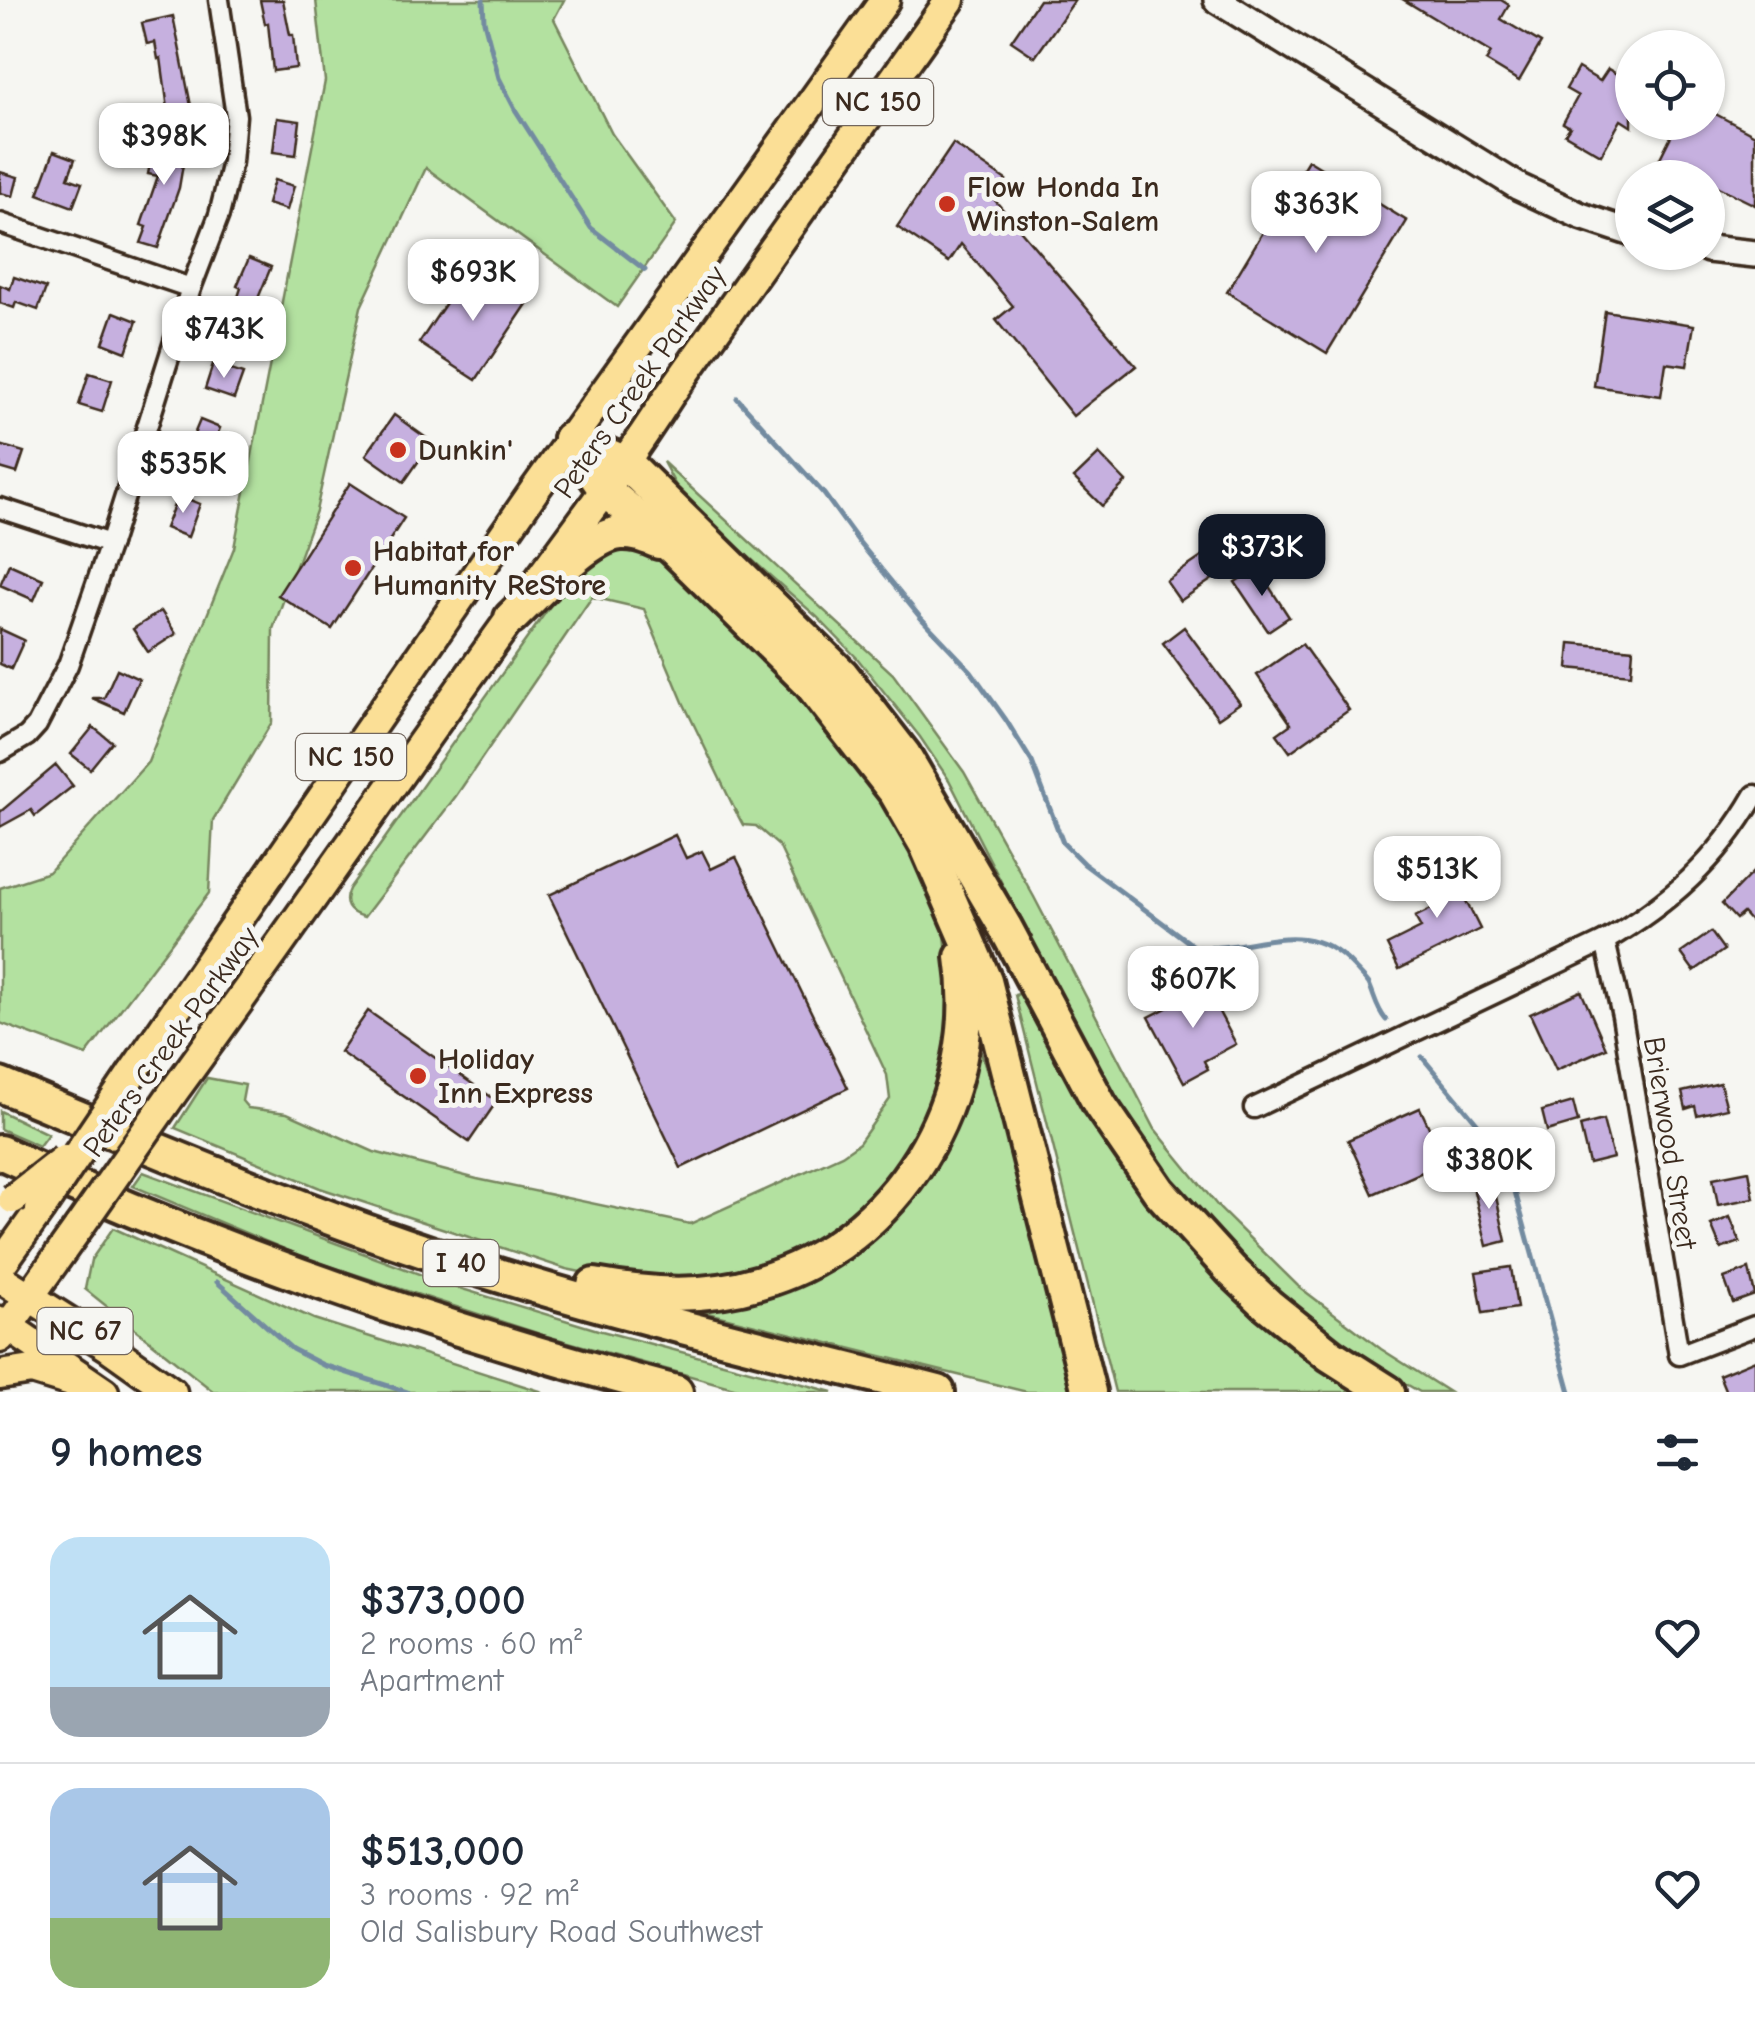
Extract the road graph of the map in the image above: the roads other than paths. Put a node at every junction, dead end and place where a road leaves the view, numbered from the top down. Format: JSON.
{"nodes":[{"id":1,"x":219,"y":0,"type":"edge"},
{"id":2,"x":885,"y":0,"type":"edge"},
{"id":3,"x":950,"y":0,"type":"edge"},
{"id":4,"x":1217,"y":0,"type":"edge"},
{"id":5,"x":0,"y":223,"type":"edge"},
{"id":6,"x":1615,"y":227,"type":"edge"},
{"id":7,"x":1725,"y":251,"type":"edge"},
{"id":8,"x":1755,"y":254,"type":"edge"},
{"id":9,"x":191,"y":288,"type":"junction"},
{"id":10,"x":570,"y":439,"type":"junction"},
{"id":11,"x":626,"y":463,"type":"junction"},
{"id":12,"x":606,"y":491,"type":"junction"},
{"id":13,"x":0,"y":508,"type":"edge"},
{"id":14,"x":110,"y":544,"type":"junction"},
{"id":15,"x":674,"y":549,"type":"junction"},
{"id":16,"x":511,"y":618,"type":"junction"},
{"id":17,"x":0,"y":752,"type":"edge"},
{"id":18,"x":904,"y":754,"type":"junction"},
{"id":19,"x":1752,"y":806,"type":"edge"},
{"id":20,"x":943,"y":880,"type":"junction"},
{"id":21,"x":1605,"y":941,"type":"junction"},
{"id":22,"x":0,"y":1085,"type":"edge"},
{"id":23,"x":1254,"y":1108,"type":"dead end"},
{"id":24,"x":85,"y":1143,"type":"junction"},
{"id":25,"x":0,"y":1152,"type":"edge"},
{"id":26,"x":6,"y":1204,"type":"edge"},
{"id":27,"x":402,"y":1244,"type":"junction"},
{"id":28,"x":0,"y":1266,"type":"edge"},
{"id":29,"x":0,"y":1278,"type":"edge"},
{"id":30,"x":30,"y":1297,"type":"junction"},
{"id":31,"x":1755,"y":1326,"type":"edge"},
{"id":32,"x":3,"y":1328,"type":"edge"},
{"id":33,"x":0,"y":1375,"type":"edge"},
{"id":34,"x":104,"y":1392,"type":"edge"},
{"id":35,"x":172,"y":1392,"type":"edge"},
{"id":36,"x":676,"y":1392,"type":"edge"},
{"id":37,"x":938,"y":1392,"type":"edge"},
{"id":38,"x":1089,"y":1392,"type":"edge"},
{"id":39,"x":1108,"y":1392,"type":"edge"},
{"id":40,"x":1388,"y":1392,"type":"edge"}],
"edges":[{"from":1,"to":9,"type":"street"},
{"from":2,"to":10,"type":"main road","name":"Peters Creek Parkway","number":"NC 150"},
{"from":3,"to":11,"type":"main road","name":"Peters Creek Parkway","number":"NC 150"},
{"from":4,"to":6,"type":"street"},
{"from":5,"to":9,"type":"street"},
{"from":7,"to":8,"type":"street"},
{"from":9,"to":14,"type":"street"},
{"from":10,"to":11,"type":"highway"},
{"from":10,"to":12,"type":"highway"},
{"from":10,"to":24,"type":"main road","name":"Peters Creek Parkway","number":"NC 150","bridge":true},
{"from":11,"to":12,"type":"main road","name":"Peters Creek Parkway","number":"NC 150"},
{"from":11,"to":18,"type":"highway"},
{"from":12,"to":15,"type":"highway"},
{"from":12,"to":16,"type":"main road","name":"Peters Creek Parkway","number":"NC 150"},
{"from":13,"to":14,"type":"street"},
{"from":14,"to":17,"type":"street"},
{"from":15,"to":16,"type":"highway"},
{"from":15,"to":20,"type":"highway"},
{"from":16,"to":30,"type":"main road","name":"Peters Creek Parkway","number":"NC 150","bridge":true},
{"from":18,"to":39,"type":"highway"},
{"from":18,"to":40,"type":"highway"},
{"from":19,"to":21,"type":"street"},
{"from":20,"to":27,"type":"highway"},
{"from":20,"to":38,"type":"highway"},
{"from":21,"to":23,"type":"street"},
{"from":21,"to":31,"type":"street","name":"Brierwood Street"},
{"from":22,"to":27,"type":"highway","number":"I 40"},
{"from":24,"to":26,"type":"main road","bridge":true},
{"from":24,"to":28,"type":"main road","name":"Peters Creek Parkway","number":"NC 150","bridge":true},
{"from":25,"to":36,"type":"highway","number":"I 40"},
{"from":27,"to":37,"type":"highway","number":"I 40"},
{"from":29,"to":30,"type":"main road","number":"NC 67"},
{"from":30,"to":32,"type":"main road","name":"Peters Creek Parkway","number":"NC 150"},
{"from":30,"to":35,"type":"main road","number":"NC 67"},
{"from":32,"to":34,"type":"main road","number":"NC 67"},
{"from":33,"to":34,"type":"main road"}]}
